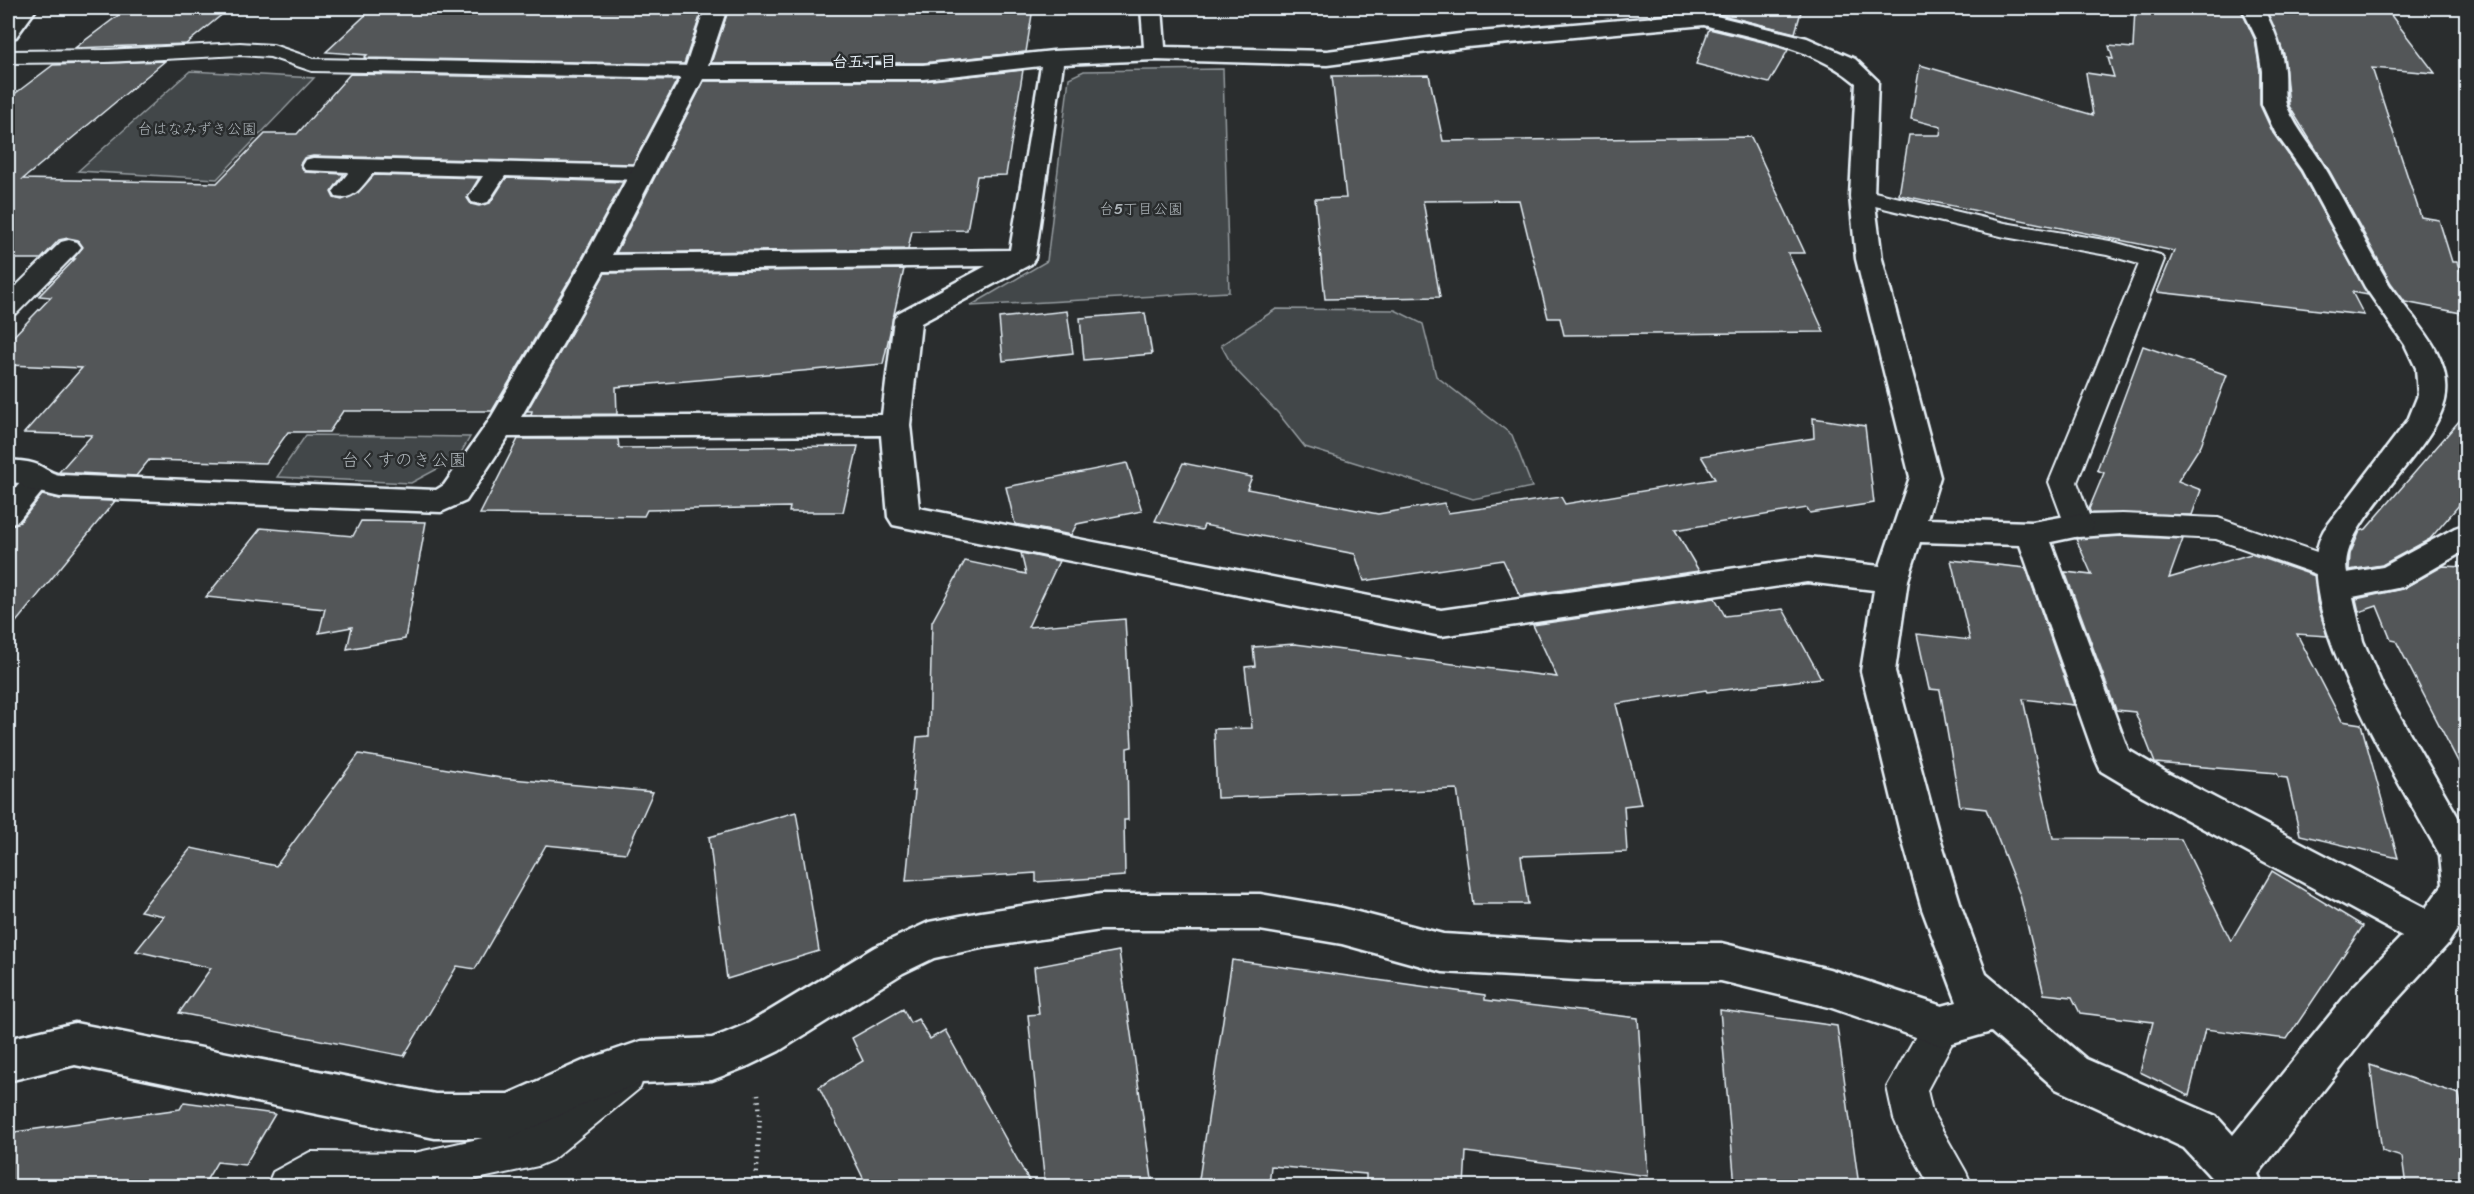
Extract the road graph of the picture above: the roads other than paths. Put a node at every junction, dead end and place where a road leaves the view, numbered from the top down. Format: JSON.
{"nodes":[{"id":1,"x":26,"y":8,"type":"edge"},
{"id":2,"x":716,"y":8,"type":"edge"},
{"id":3,"x":1151,"y":8,"type":"edge"},
{"id":4,"x":2253,"y":8,"type":"edge"},
{"id":5,"x":1703,"y":13,"type":"edge"},
{"id":6,"x":8,"y":32,"type":"edge"},
{"id":7,"x":1155,"y":53,"type":"junction"},
{"id":8,"x":8,"y":57,"type":"edge"},
{"id":9,"x":1053,"y":58,"type":"junction"},
{"id":10,"x":695,"y":72,"type":"junction"},
{"id":11,"x":314,"y":165,"type":"dead end"},
{"id":12,"x":366,"y":167,"type":"junction"},
{"id":13,"x":498,"y":170,"type":"junction"},
{"id":14,"x":643,"y":173,"type":"junction"},
{"id":15,"x":344,"y":192,"type":"dead end"},
{"id":16,"x":1862,"y":196,"type":"junction"},
{"id":17,"x":480,"y":197,"type":"dead end"},
{"id":18,"x":69,"y":247,"type":"dead end"},
{"id":19,"x":1022,"y":258,"type":"junction"},
{"id":20,"x":596,"y":263,"type":"junction"},
{"id":21,"x":19,"y":285,"type":"edge"},
{"id":22,"x":8,"y":308,"type":"edge"},
{"id":23,"x":895,"y":424,"type":"junction"},
{"id":24,"x":500,"y":427,"type":"junction"},
{"id":25,"x":8,"y":471,"type":"edge"},
{"id":26,"x":37,"y":481,"type":"junction"},
{"id":27,"x":8,"y":514,"type":"edge"},
{"id":28,"x":2078,"y":526,"type":"junction"},
{"id":29,"x":1908,"y":530,"type":"junction"},
{"id":30,"x":2032,"y":534,"type":"junction"},
{"id":31,"x":2466,"y":536,"type":"edge"},
{"id":32,"x":2332,"y":577,"type":"junction"},
{"id":33,"x":1892,"y":580,"type":"junction"},
{"id":34,"x":2465,"y":889,"type":"edge"},
{"id":35,"x":2433,"y":932,"type":"junction"},
{"id":36,"x":1996,"y":1011,"type":"junction"},
{"id":37,"x":1942,"y":1026,"type":"junction"},
{"id":38,"x":8,"y":1060,"type":"edge"},
{"id":39,"x":640,"y":1062,"type":"junction"},
{"id":40,"x":2238,"y":1178,"type":"edge"},
{"id":41,"x":287,"y":1186,"type":"edge"},
{"id":42,"x":1952,"y":1186,"type":"edge"}],
"edges":[{"from":1,"to":6,"type":"street"},
{"from":2,"to":10,"type":"street"},
{"from":3,"to":7,"type":"street"},
{"from":4,"to":32,"type":"street"},
{"from":5,"to":7,"type":"street"},
{"from":5,"to":16,"type":"street"},
{"from":7,"to":9,"type":"street"},
{"from":8,"to":10,"type":"lane"},
{"from":9,"to":10,"type":"street"},
{"from":9,"to":19,"type":"street"},
{"from":10,"to":14,"type":"street"},
{"from":11,"to":12,"type":"lane"},
{"from":12,"to":13,"type":"lane"},
{"from":12,"to":15,"type":"lane"},
{"from":13,"to":14,"type":"lane"},
{"from":13,"to":17,"type":"lane"},
{"from":14,"to":20,"type":"street"},
{"from":16,"to":28,"type":"lane"},
{"from":16,"to":29,"type":"street"},
{"from":18,"to":21,"type":"lane"},
{"from":19,"to":20,"type":"street"},
{"from":19,"to":23,"type":"street"},
{"from":20,"to":24,"type":"street"},
{"from":21,"to":22,"type":"lane"},
{"from":23,"to":24,"type":"street"},
{"from":23,"to":33,"type":"street"},
{"from":24,"to":26,"type":"street"},
{"from":25,"to":26,"type":"street"},
{"from":26,"to":27,"type":"lane"},
{"from":28,"to":30,"type":"street"},
{"from":28,"to":32,"type":"lane"},
{"from":29,"to":30,"type":"street"},
{"from":29,"to":33,"type":"street"},
{"from":30,"to":35,"type":"street"},
{"from":31,"to":32,"type":"street"},
{"from":32,"to":34,"type":"street"},
{"from":33,"to":36,"type":"street"},
{"from":34,"to":35,"type":"street"},
{"from":35,"to":40,"type":"street"},
{"from":36,"to":37,"type":"street"},
{"from":36,"to":40,"type":"street"},
{"from":37,"to":39,"type":"street"},
{"from":37,"to":42,"type":"lane"},
{"from":38,"to":39,"type":"street"},
{"from":39,"to":41,"type":"lane"}]}
